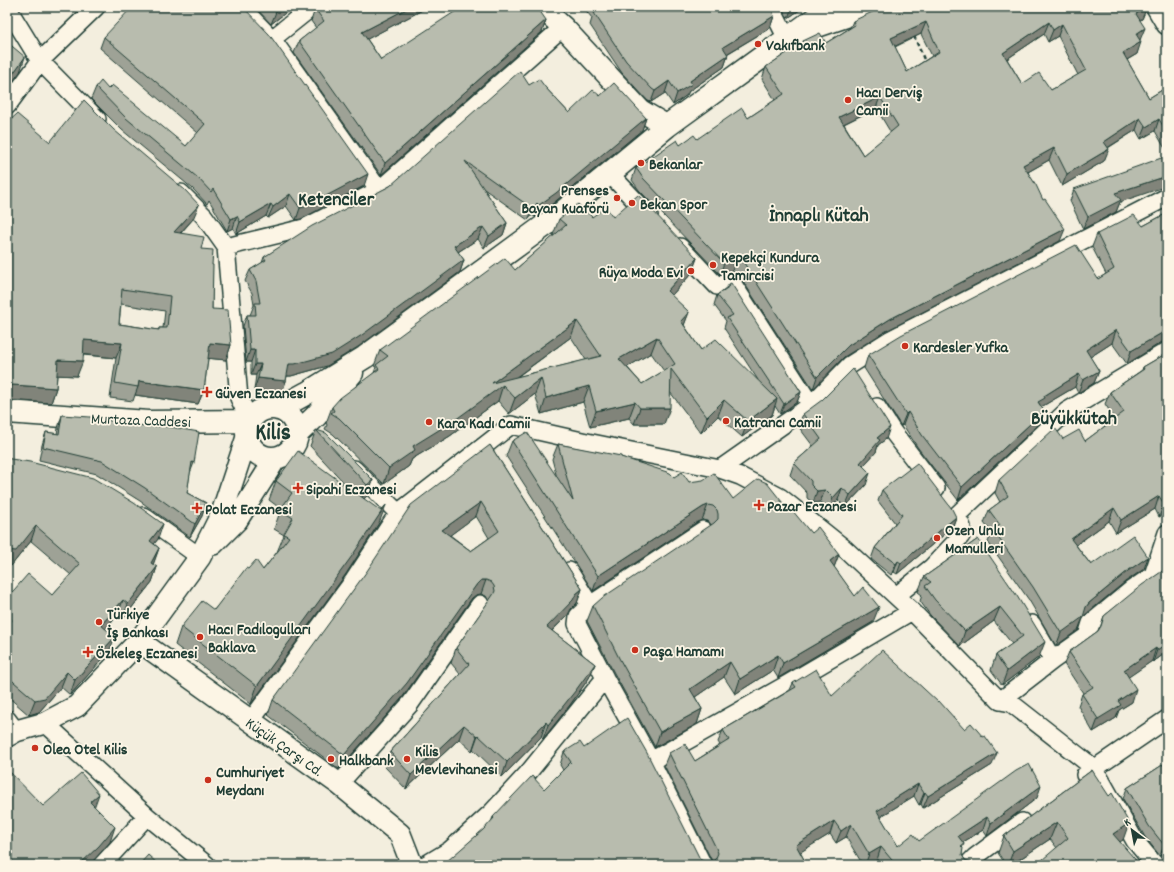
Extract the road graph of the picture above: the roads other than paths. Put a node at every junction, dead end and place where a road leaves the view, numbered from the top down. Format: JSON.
{"nodes":[{"id":1,"x":8,"y":7,"type":"edge"},
{"id":2,"x":96,"y":7,"type":"edge"},
{"id":3,"x":241,"y":7,"type":"edge"},
{"id":4,"x":312,"y":7,"type":"edge"},
{"id":5,"x":541,"y":7,"type":"edge"},
{"id":6,"x":771,"y":7,"type":"edge"},
{"id":7,"x":831,"y":7,"type":"edge"},
{"id":8,"x":880,"y":7,"type":"edge"},
{"id":9,"x":1156,"y":7,"type":"edge"},
{"id":10,"x":1167,"y":24,"type":"edge"},
{"id":11,"x":563,"y":27,"type":"junction"},
{"id":12,"x":272,"y":39,"type":"junction"},
{"id":13,"x":787,"y":39,"type":"junction"},
{"id":14,"x":40,"y":61,"type":"junction"},
{"id":15,"x":7,"y":106,"type":"edge"},
{"id":16,"x":667,"y":126,"type":"junction"},
{"id":17,"x":109,"y":132,"type":"edge"},
{"id":18,"x":609,"y":173,"type":"junction"},
{"id":19,"x":169,"y":182,"type":"edge"},
{"id":20,"x":379,"y":190,"type":"junction"},
{"id":21,"x":1167,"y":197,"type":"edge"},
{"id":22,"x":226,"y":247,"type":"junction"},
{"id":23,"x":1167,"y":351,"type":"edge"},
{"id":24,"x":365,"y":357,"type":"junction"},
{"id":25,"x":859,"y":379,"type":"junction"},
{"id":26,"x":811,"y":406,"type":"junction"},
{"id":27,"x":278,"y":409,"type":"junction"},
{"id":28,"x":7,"y":412,"type":"edge"},
{"id":29,"x":249,"y":429,"type":"junction"},
{"id":30,"x":307,"y":436,"type":"junction"},
{"id":31,"x":276,"y":458,"type":"junction"},
{"id":32,"x":343,"y":458,"type":"edge"},
{"id":33,"x":720,"y":469,"type":"junction"},
{"id":34,"x":128,"y":506,"type":"edge"},
{"id":35,"x":398,"y":513,"type":"junction"},
{"id":36,"x":957,"y":515,"type":"junction"},
{"id":37,"x":703,"y":530,"type":"edge"},
{"id":38,"x":1167,"y":533,"type":"edge"},
{"id":39,"x":975,"y":541,"type":"edge"},
{"id":40,"x":558,"y":555,"type":"edge"},
{"id":41,"x":200,"y":556,"type":"junction"},
{"id":42,"x":896,"y":596,"type":"junction"},
{"id":43,"x":480,"y":604,"type":"dead end"},
{"id":44,"x":590,"y":604,"type":"junction"},
{"id":45,"x":912,"y":611,"type":"junction"},
{"id":46,"x":1024,"y":612,"type":"edge"},
{"id":47,"x":140,"y":642,"type":"junction"},
{"id":48,"x":1053,"y":660,"type":"junction"},
{"id":49,"x":605,"y":678,"type":"junction"},
{"id":50,"x":1000,"y":701,"type":"junction"},
{"id":51,"x":1167,"y":719,"type":"edge"},
{"id":52,"x":250,"y":722,"type":"junction"},
{"id":53,"x":45,"y":723,"type":"junction"},
{"id":54,"x":10,"y":729,"type":"edge"},
{"id":55,"x":651,"y":761,"type":"junction"},
{"id":56,"x":1094,"y":768,"type":"junction"},
{"id":57,"x":1075,"y":782,"type":"edge"},
{"id":58,"x":339,"y":784,"type":"junction"},
{"id":59,"x":1032,"y":815,"type":"edge"},
{"id":60,"x":147,"y":816,"type":"junction"},
{"id":61,"x":975,"y":862,"type":"edge"},
{"id":62,"x":102,"y":865,"type":"edge"},
{"id":63,"x":207,"y":865,"type":"edge"},
{"id":64,"x":412,"y":865,"type":"edge"},
{"id":65,"x":425,"y":865,"type":"edge"},
{"id":66,"x":704,"y":865,"type":"edge"},
{"id":67,"x":1155,"y":865,"type":"edge"}],
"edges":[{"from":1,"to":14,"type":"street"},
{"from":2,"to":14,"type":"street"},
{"from":3,"to":12,"type":"street"},
{"from":4,"to":12,"type":"street"},
{"from":5,"to":11,"type":"street"},
{"from":6,"to":13,"type":"street"},
{"from":7,"to":13,"type":"main road"},
{"from":8,"to":13,"type":"street"},
{"from":9,"to":10,"type":"street"},
{"from":11,"to":16,"type":"street"},
{"from":11,"to":20,"type":"street"},
{"from":12,"to":20,"type":"street"},
{"from":13,"to":16,"type":"main road"},
{"from":14,"to":15,"type":"street"},
{"from":14,"to":17,"type":"street"},
{"from":16,"to":18,"type":"main road"},
{"from":18,"to":24,"type":"main road"},
{"from":18,"to":26,"type":"street"},
{"from":19,"to":22,"type":"street"},
{"from":20,"to":22,"type":"street"},
{"from":21,"to":25,"type":"street"},
{"from":22,"to":29,"type":"street"},
{"from":23,"to":36,"type":"street"},
{"from":24,"to":27,"type":"main road"},
{"from":24,"to":30,"type":"main road"},
{"from":25,"to":26,"type":"street"},
{"from":25,"to":36,"type":"street"},
{"from":26,"to":33,"type":"street"},
{"from":27,"to":29,"type":"main road"},
{"from":27,"to":30,"type":"main road"},
{"from":28,"to":29,"type":"main road","name":"Murtaza Caddesi"},
{"from":29,"to":31,"type":"main road"},
{"from":29,"to":41,"type":"street"},
{"from":30,"to":31,"type":"main road"},
{"from":31,"to":41,"type":"street"},
{"from":32,"to":35,"type":"street"},
{"from":33,"to":35,"type":"street"},
{"from":33,"to":42,"type":"street"},
{"from":34,"to":41,"type":"street"},
{"from":35,"to":52,"type":"street"},
{"from":36,"to":39,"type":"street"},
{"from":36,"to":42,"type":"street"},
{"from":37,"to":44,"type":"street"},
{"from":38,"to":48,"type":"street"},
{"from":40,"to":44,"type":"street"},
{"from":41,"to":47,"type":"street"},
{"from":42,"to":45,"type":"street"},
{"from":43,"to":58,"type":"street"},
{"from":44,"to":49,"type":"street"},
{"from":45,"to":50,"type":"street"},
{"from":45,"to":55,"type":"street"},
{"from":46,"to":48,"type":"street"},
{"from":47,"to":52,"type":"street","name":"Küçük Çarşı Cd."},
{"from":47,"to":53,"type":"street"},
{"from":48,"to":50,"type":"street"},
{"from":49,"to":55,"type":"street"},
{"from":49,"to":65,"type":"street"},
{"from":50,"to":56,"type":"street"},
{"from":51,"to":56,"type":"street"},
{"from":52,"to":58,"type":"street","name":"Küçük Çarşı Cd."},
{"from":53,"to":54,"type":"street"},
{"from":53,"to":60,"type":"street"},
{"from":55,"to":66,"type":"street"},
{"from":56,"to":57,"type":"street"},
{"from":56,"to":67,"type":"street"},
{"from":58,"to":64,"type":"street","name":"Küçük Çarşı Cd."},
{"from":59,"to":61,"type":"street"},
{"from":60,"to":62,"type":"street"},
{"from":60,"to":63,"type":"street"}]}
